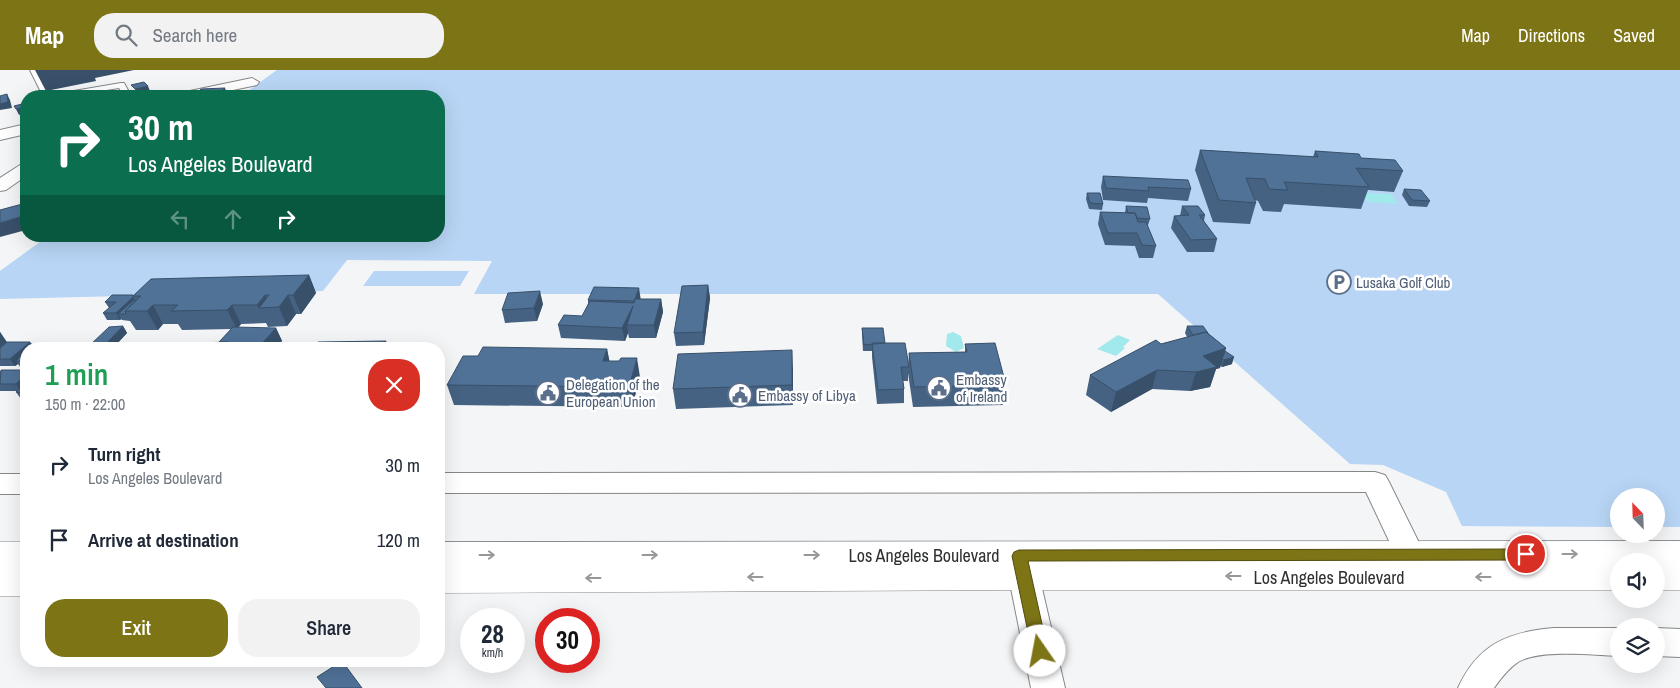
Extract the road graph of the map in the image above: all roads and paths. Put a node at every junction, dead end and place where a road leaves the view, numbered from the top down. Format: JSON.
{"nodes":[{"id":1,"x":34,"y":70,"type":"edge"},
{"id":2,"x":252,"y":82,"type":"dead end"},
{"id":3,"x":44,"y":90,"type":"edge"},
{"id":4,"x":91,"y":90,"type":"edge"},
{"id":5,"x":124,"y":90,"type":"edge"},
{"id":6,"x":214,"y":90,"type":"edge"},
{"id":7,"x":20,"y":130,"type":"edge"},
{"id":8,"x":0,"y":135,"type":"edge"},
{"id":9,"x":20,"y":173,"type":"edge"},
{"id":10,"x":0,"y":186,"type":"edge"},
{"id":11,"x":0,"y":484,"type":"edge"},
{"id":12,"x":20,"y":484,"type":"edge"},
{"id":13,"x":445,"y":484,"type":"edge"},
{"id":14,"x":1680,"y":554,"type":"edge"},
{"id":15,"x":0,"y":555,"type":"edge"},
{"id":16,"x":20,"y":555,"type":"edge"},
{"id":17,"x":445,"y":555,"type":"edge"},
{"id":18,"x":1022,"y":566,"type":"junction"},
{"id":19,"x":1416,"y":566,"type":"junction"},
{"id":20,"x":1610,"y":576,"type":"edge"},
{"id":21,"x":1665,"y":576,"type":"edge"},
{"id":22,"x":1680,"y":576,"type":"edge"},
{"id":23,"x":445,"y":579,"type":"edge"},
{"id":24,"x":0,"y":582,"type":"edge"},
{"id":25,"x":20,"y":582,"type":"edge"},
{"id":26,"x":1610,"y":642,"type":"edge"},
{"id":27,"x":1665,"y":642,"type":"edge"},
{"id":28,"x":1680,"y":643,"type":"edge"},
{"id":29,"x":1048,"y":688,"type":"edge"},
{"id":30,"x":1475,"y":688,"type":"edge"}],
"edges":[{"from":1,"to":3,"type":"lane"},
{"from":2,"to":6,"type":"street"},
{"from":4,"to":5,"type":"lane"},
{"from":7,"to":8,"type":"street"},
{"from":9,"to":10,"type":"street"},
{"from":11,"to":12,"type":"street"},
{"from":13,"to":19,"type":"street"},
{"from":19,"to":14,"type":"main road","name":"Los Angeles Boulevard","one_way":true},
{"from":15,"to":16,"type":"main road"},
{"from":17,"to":18,"type":"main road","name":"Los Angeles Boulevard","one_way":true},
{"from":18,"to":19,"type":"main road","name":"Los Angeles Boulevard"},
{"from":18,"to":23,"type":"main road","name":"Los Angeles Boulevard","one_way":true},
{"from":18,"to":29,"type":"street"},
{"from":20,"to":19,"type":"main road","name":"Los Angeles Boulevard","one_way":true},
{"from":21,"to":22,"type":"main road"},
{"from":24,"to":25,"type":"main road"},
{"from":26,"to":30,"type":"street"},
{"from":27,"to":28,"type":"street"}]}
